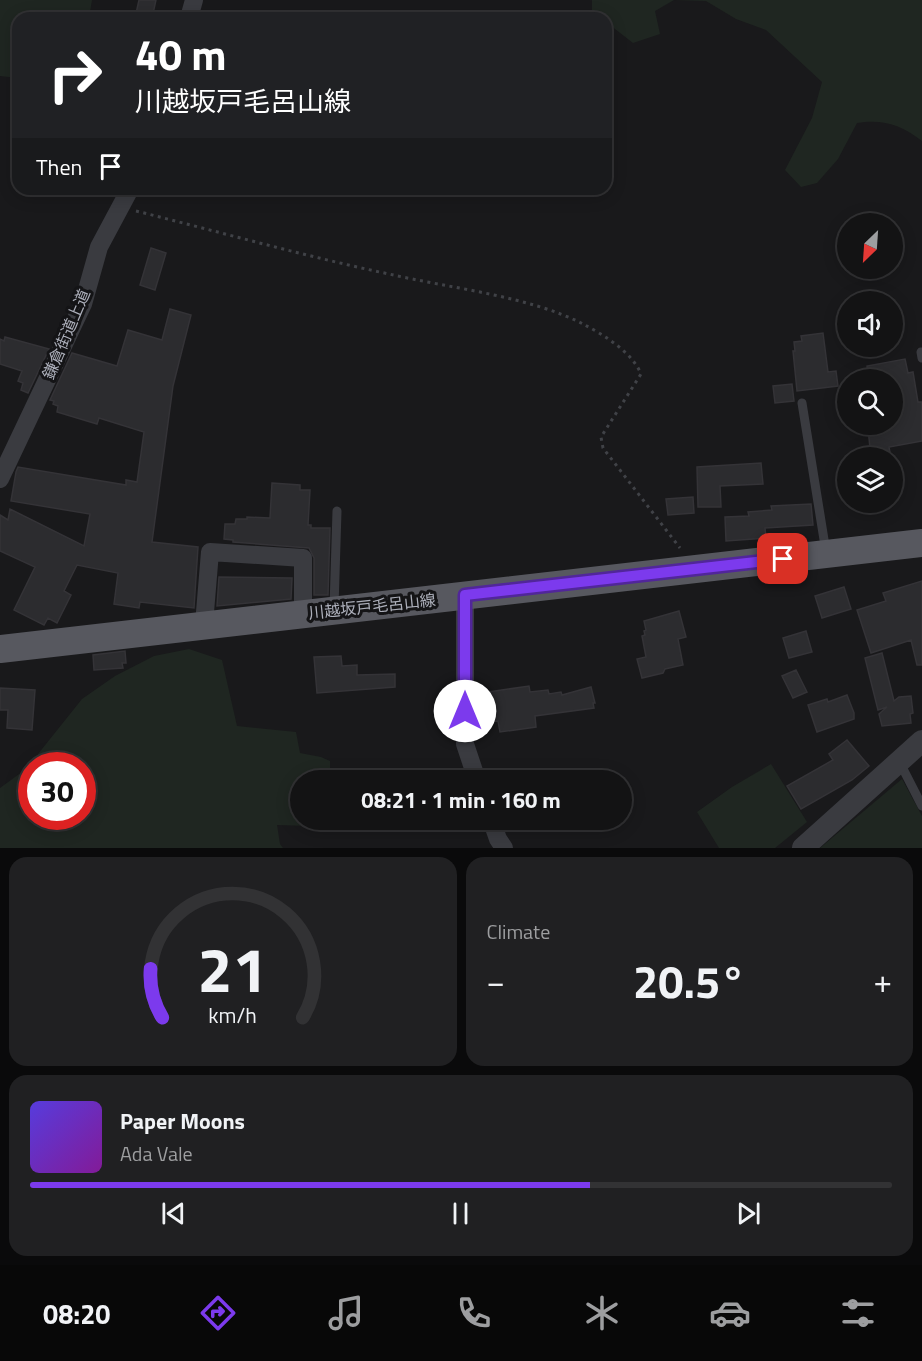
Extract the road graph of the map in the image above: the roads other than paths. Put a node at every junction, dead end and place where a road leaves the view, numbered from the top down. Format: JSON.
{"nodes":[{"id":1,"x":127,"y":195,"type":"edge"},
{"id":2,"x":802,"y":403,"type":"dead end"},
{"id":3,"x":0,"y":479,"type":"edge"},
{"id":4,"x":337,"y":512,"type":"dead end"},
{"id":5,"x":922,"y":543,"type":"edge"},
{"id":6,"x":826,"y":554,"type":"junction"},
{"id":7,"x":465,"y":595,"type":"junction"},
{"id":8,"x":334,"y":610,"type":"junction"},
{"id":9,"x":303,"y":613,"type":"junction"},
{"id":10,"x":204,"y":624,"type":"junction"},
{"id":11,"x":0,"y":649,"type":"edge"},
{"id":12,"x":922,"y":741,"type":"edge"},
{"id":13,"x":899,"y":762,"type":"junction"},
{"id":14,"x":474,"y":770,"type":"edge"},
{"id":15,"x":922,"y":806,"type":"edge"},
{"id":16,"x":495,"y":830,"type":"edge"},
{"id":17,"x":504,"y":848,"type":"edge"},
{"id":18,"x":802,"y":848,"type":"edge"}],
"edges":[{"from":1,"to":3,"type":"street","name":"鎌倉街道上道"},
{"from":2,"to":6,"type":"lane"},
{"from":4,"to":8,"type":"lane"},
{"from":5,"to":6,"type":"main road","name":"川越坂戸毛呂山線"},
{"from":6,"to":7,"type":"main road","name":"川越坂戸毛呂山線"},
{"from":7,"to":8,"type":"main road","name":"川越坂戸毛呂山線"},
{"from":7,"to":14,"type":"street"},
{"from":8,"to":9,"type":"main road","name":"川越坂戸毛呂山線"},
{"from":9,"to":10,"type":"main road","name":"川越坂戸毛呂山線"},
{"from":9,"to":10,"type":"street"},
{"from":10,"to":11,"type":"main road","name":"川越坂戸毛呂山線"},
{"from":12,"to":13,"type":"street"},
{"from":13,"to":15,"type":"lane"},
{"from":13,"to":18,"type":"street"},
{"from":16,"to":17,"type":"street"}]}
